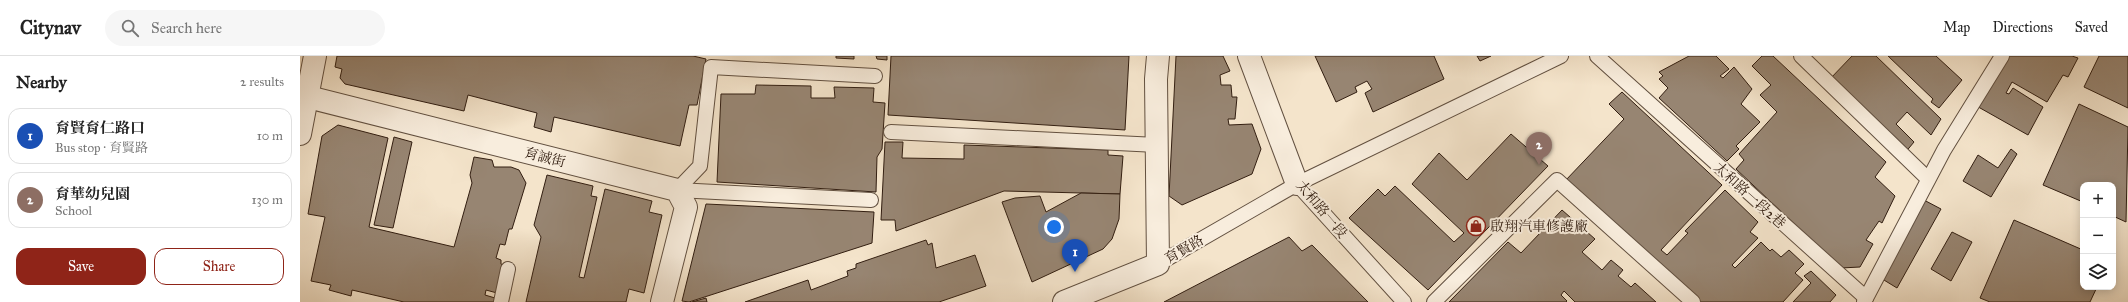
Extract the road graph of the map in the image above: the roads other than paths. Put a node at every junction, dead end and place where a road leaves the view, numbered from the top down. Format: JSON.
{"nodes":[{"id":1,"x":315,"y":56,"type":"edge"},
{"id":2,"x":1158,"y":56,"type":"edge"},
{"id":3,"x":1249,"y":56,"type":"edge"},
{"id":4,"x":1561,"y":56,"type":"edge"},
{"id":5,"x":1598,"y":56,"type":"edge"},
{"id":6,"x":1801,"y":56,"type":"edge"},
{"id":7,"x":2002,"y":56,"type":"edge"},
{"id":8,"x":875,"y":76,"type":"dead end"},
{"id":9,"x":304,"y":96,"type":"edge"},
{"id":10,"x":891,"y":132,"type":"dead end"},
{"id":11,"x":300,"y":134,"type":"edge"},
{"id":12,"x":1157,"y":145,"type":"junction"},
{"id":13,"x":1928,"y":179,"type":"junction"},
{"id":14,"x":1297,"y":184,"type":"junction"},
{"id":15,"x":677,"y":190,"type":"junction"},
{"id":16,"x":871,"y":200,"type":"dead end"},
{"id":17,"x":1158,"y":264,"type":"junction"},
{"id":18,"x":508,"y":269,"type":"dead end"},
{"id":19,"x":1865,"y":300,"type":"edge"},
{"id":20,"x":501,"y":302,"type":"edge"},
{"id":21,"x":662,"y":302,"type":"edge"},
{"id":22,"x":1064,"y":302,"type":"edge"},
{"id":23,"x":1404,"y":302,"type":"edge"},
{"id":24,"x":1434,"y":302,"type":"edge"},
{"id":25,"x":1693,"y":302,"type":"edge"}],
"edges":[{"from":1,"to":9,"type":"street"},
{"from":2,"to":12,"type":"street"},
{"from":3,"to":14,"type":"street","name":"太和路一段"},
{"from":4,"to":14,"type":"lane","name":"育賢路"},
{"from":5,"to":19,"type":"lane","name":"太和路一段2巷"},
{"from":6,"to":13,"type":"lane"},
{"from":7,"to":13,"type":"lane","name":"太和路一段2巷"},
{"from":8,"to":15,"type":"lane"},
{"from":9,"to":11,"type":"street"},
{"from":9,"to":15,"type":"street","name":"育誠街"},
{"from":10,"to":12,"type":"lane"},
{"from":12,"to":17,"type":"street"},
{"from":13,"to":19,"type":"lane","name":"太和路一段2巷"},
{"from":14,"to":17,"type":"lane","name":"育賢路"},
{"from":14,"to":23,"type":"lane","name":"太和路一段"},
{"from":15,"to":16,"type":"lane"},
{"from":15,"to":21,"type":"street"},
{"from":17,"to":22,"type":"street","name":"育賢路"},
{"from":18,"to":20,"type":"lane"},
{"from":24,"to":25,"type":"lane"}]}
